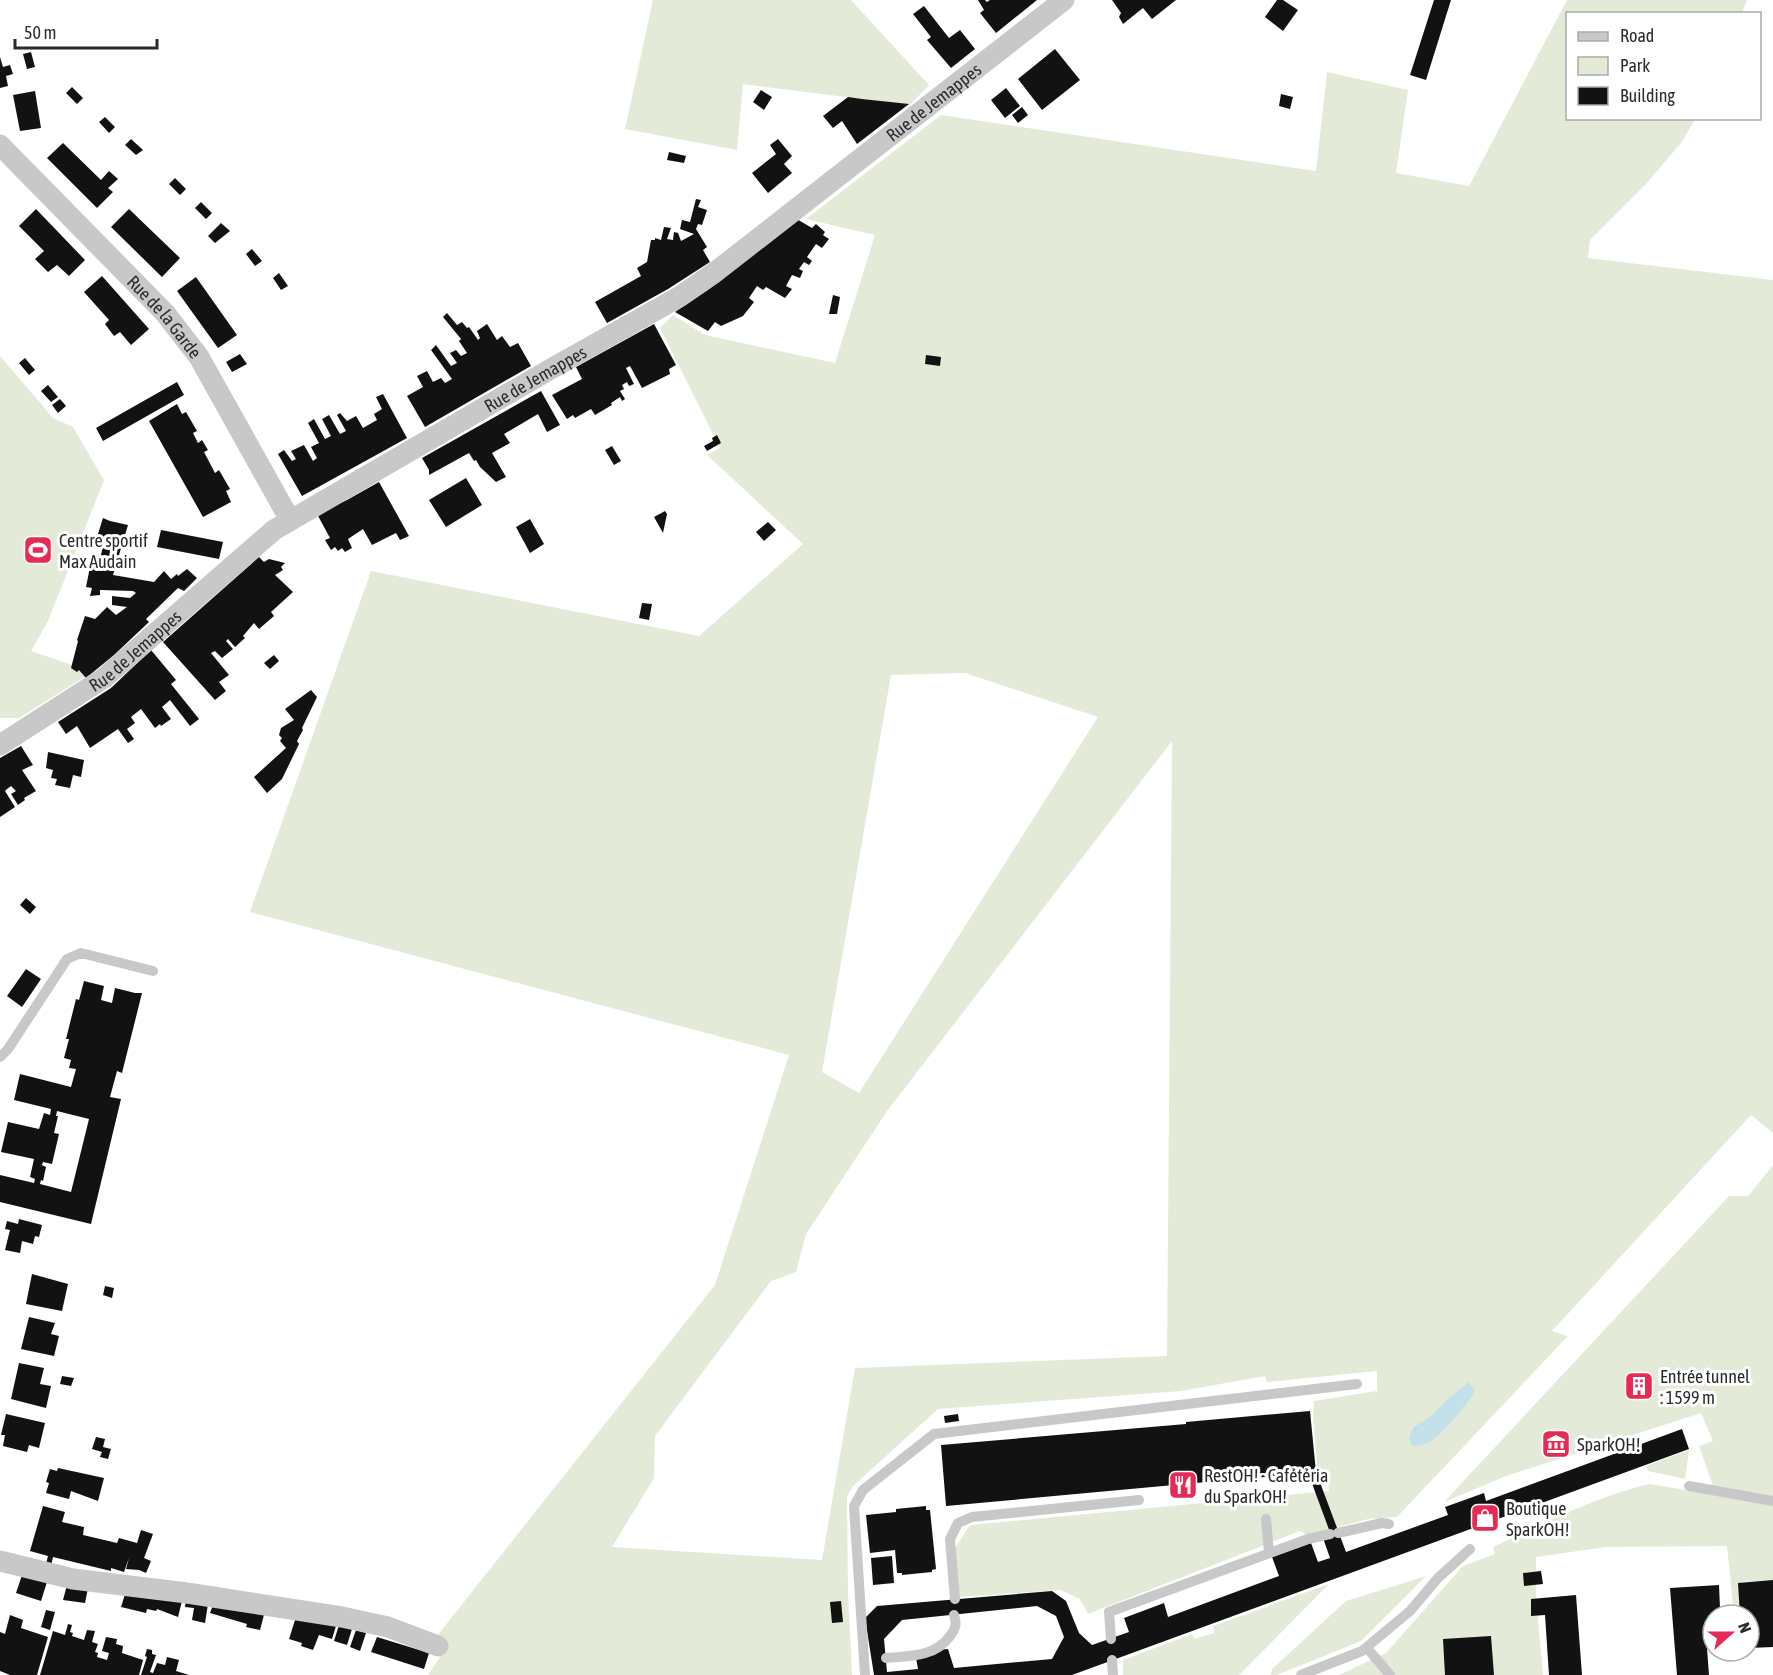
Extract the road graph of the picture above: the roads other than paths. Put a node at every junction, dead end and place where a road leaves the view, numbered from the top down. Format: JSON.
{"nodes":[{"id":1,"x":1064,"y":0,"type":"edge"},
{"id":2,"x":0,"y":145,"type":"edge"},
{"id":3,"x":290,"y":520,"type":"junction"},
{"id":4,"x":0,"y":745,"type":"edge"},
{"id":5,"x":153,"y":971,"type":"dead end"},
{"id":6,"x":0,"y":1057,"type":"edge"},
{"id":7,"x":1357,"y":1384,"type":"dead end"},
{"id":8,"x":1689,"y":1486,"type":"dead end"},
{"id":9,"x":1139,"y":1500,"type":"dead end"},
{"id":10,"x":1773,"y":1501,"type":"edge"},
{"id":11,"x":1266,"y":1520,"type":"dead end"},
{"id":12,"x":1389,"y":1524,"type":"dead end"},
{"id":13,"x":1470,"y":1549,"type":"dead end"},
{"id":14,"x":1269,"y":1553,"type":"junction"},
{"id":15,"x":0,"y":1561,"type":"edge"},
{"id":16,"x":955,"y":1599,"type":"dead end"},
{"id":17,"x":954,"y":1615,"type":"dead end"},
{"id":18,"x":1111,"y":1639,"type":"dead end"},
{"id":19,"x":438,"y":1646,"type":"dead end"},
{"id":20,"x":1367,"y":1648,"type":"junction"},
{"id":21,"x":886,"y":1658,"type":"dead end"},
{"id":22,"x":1112,"y":1660,"type":"dead end"},
{"id":23,"x":866,"y":1675,"type":"edge"},
{"id":24,"x":1113,"y":1675,"type":"edge"},
{"id":25,"x":1301,"y":1675,"type":"edge"},
{"id":26,"x":1390,"y":1675,"type":"edge"}],
"edges":[{"from":1,"to":3,"type":"street","name":"Rue de Jemappes"},
{"from":2,"to":3,"type":"street","name":"Rue de la Garde"},
{"from":3,"to":4,"type":"street","name":"Rue de Jemappes"},
{"from":5,"to":6,"type":"lane"},
{"from":7,"to":23,"type":"lane"},
{"from":8,"to":10,"type":"lane"},
{"from":9,"to":16,"type":"lane"},
{"from":11,"to":14,"type":"lane"},
{"from":12,"to":14,"type":"lane"},
{"from":13,"to":20,"type":"lane"},
{"from":14,"to":18,"type":"lane"},
{"from":15,"to":19,"type":"street"},
{"from":17,"to":21,"type":"lane"},
{"from":20,"to":25,"type":"lane"},
{"from":20,"to":26,"type":"lane"},
{"from":22,"to":24,"type":"lane"}]}
